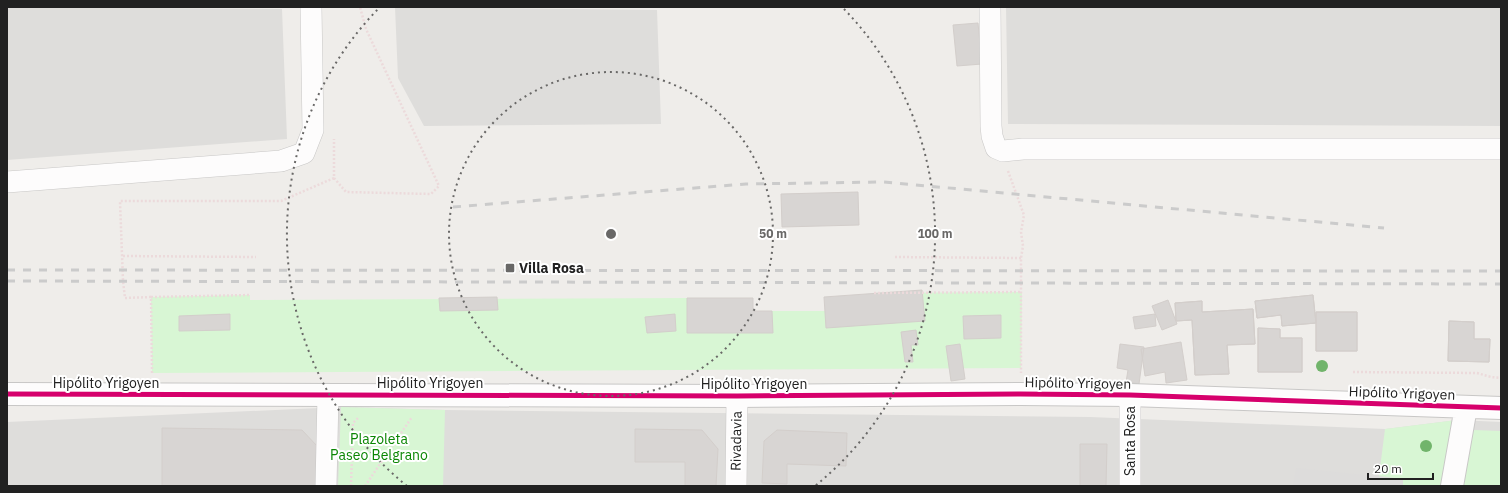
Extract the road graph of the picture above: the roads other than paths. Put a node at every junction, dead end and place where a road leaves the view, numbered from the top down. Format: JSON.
{"nodes":[{"id":1,"x":311,"y":7,"type":"edge"},
{"id":2,"x":990,"y":7,"type":"edge"},
{"id":3,"x":1501,"y":149,"type":"edge"},
{"id":4,"x":7,"y":182,"type":"edge"},
{"id":5,"x":7,"y":394,"type":"edge"},
{"id":6,"x":328,"y":395,"type":"junction"},
{"id":7,"x":1130,"y":395,"type":"junction"},
{"id":8,"x":737,"y":396,"type":"junction"},
{"id":9,"x":1466,"y":407,"type":"junction"},
{"id":10,"x":1501,"y":408,"type":"edge"},
{"id":11,"x":326,"y":486,"type":"edge"},
{"id":12,"x":736,"y":486,"type":"edge"},
{"id":13,"x":1130,"y":486,"type":"edge"},
{"id":14,"x":1452,"y":486,"type":"edge"}],
"edges":[{"from":1,"to":4,"type":"street"},
{"from":2,"to":3,"type":"street"},
{"from":5,"to":6,"type":"street","name":"Hipólito Yrigoyen"},
{"from":6,"to":8,"type":"street","name":"Hipólito Yrigoyen"},
{"from":6,"to":11,"type":"street"},
{"from":7,"to":8,"type":"street","name":"Hipólito Yrigoyen"},
{"from":7,"to":9,"type":"street","name":"Hipólito Yrigoyen"},
{"from":7,"to":13,"type":"street","name":"Santa Rosa"},
{"from":8,"to":12,"type":"street","name":"Rivadavia"},
{"from":9,"to":10,"type":"street","name":"Hipólito Yrigoyen"},
{"from":9,"to":14,"type":"street"}]}
